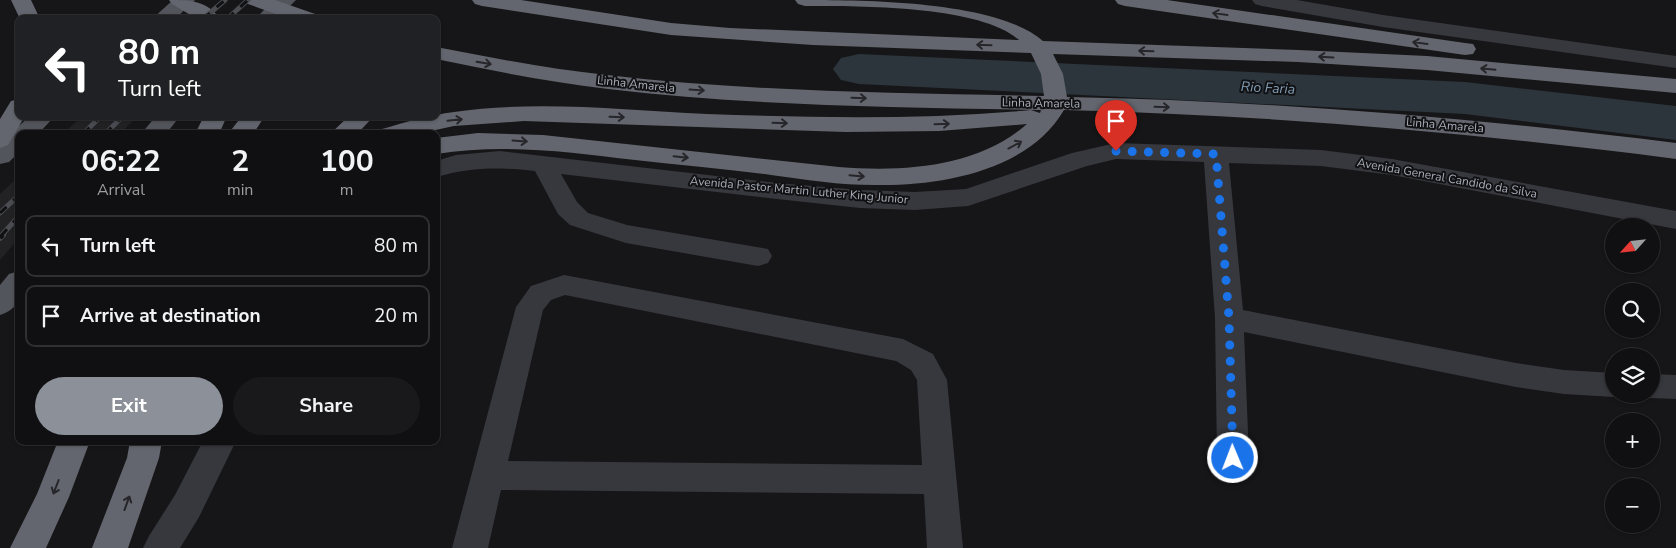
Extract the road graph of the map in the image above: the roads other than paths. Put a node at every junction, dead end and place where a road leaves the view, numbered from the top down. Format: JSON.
{"nodes":[{"id":1,"x":21,"y":0,"type":"edge"},
{"id":2,"x":179,"y":0,"type":"edge"},
{"id":3,"x":185,"y":0,"type":"edge"},
{"id":4,"x":254,"y":0,"type":"edge"},
{"id":5,"x":286,"y":0,"type":"edge"},
{"id":6,"x":482,"y":0,"type":"edge"},
{"id":7,"x":805,"y":0,"type":"edge"},
{"id":8,"x":876,"y":0,"type":"edge"},
{"id":9,"x":1125,"y":0,"type":"edge"},
{"id":10,"x":1262,"y":0,"type":"edge"},
{"id":11,"x":1380,"y":0,"type":"edge"},
{"id":12,"x":28,"y":15,"type":"edge"},
{"id":13,"x":167,"y":15,"type":"edge"},
{"id":14,"x":203,"y":15,"type":"edge"},
{"id":15,"x":269,"y":15,"type":"edge"},
{"id":16,"x":299,"y":15,"type":"edge"},
{"id":17,"x":1383,"y":20,"type":"junction"},
{"id":18,"x":440,"y":54,"type":"edge"},
{"id":19,"x":1676,"y":62,"type":"edge"},
{"id":20,"x":1676,"y":85,"type":"edge"},
{"id":21,"x":1128,"y":105,"type":"junction"},
{"id":22,"x":15,"y":113,"type":"edge"},
{"id":23,"x":39,"y":120,"type":"edge"},
{"id":24,"x":165,"y":120,"type":"edge"},
{"id":25,"x":251,"y":120,"type":"edge"},
{"id":26,"x":358,"y":120,"type":"edge"},
{"id":27,"x":28,"y":130,"type":"edge"},
{"id":28,"x":157,"y":130,"type":"edge"},
{"id":29,"x":243,"y":130,"type":"edge"},
{"id":30,"x":347,"y":130,"type":"edge"},
{"id":31,"x":406,"y":130,"type":"edge"},
{"id":32,"x":0,"y":140,"type":"edge"},
{"id":33,"x":15,"y":142,"type":"edge"},
{"id":34,"x":440,"y":145,"type":"edge"},
{"id":35,"x":1676,"y":151,"type":"edge"},
{"id":36,"x":1216,"y":154,"type":"junction"},
{"id":37,"x":0,"y":156,"type":"edge"},
{"id":38,"x":543,"y":163,"type":"junction"},
{"id":39,"x":440,"y":168,"type":"edge"},
{"id":40,"x":1676,"y":220,"type":"edge"},
{"id":41,"x":758,"y":256,"type":"dead end"},
{"id":42,"x":15,"y":287,"type":"edge"},
{"id":43,"x":0,"y":304,"type":"edge"},
{"id":44,"x":1229,"y":318,"type":"junction"},
{"id":45,"x":1605,"y":384,"type":"edge"},
{"id":46,"x":1660,"y":386,"type":"edge"},
{"id":47,"x":1676,"y":387,"type":"edge"},
{"id":48,"x":72,"y":445,"type":"edge"},
{"id":49,"x":218,"y":445,"type":"edge"},
{"id":50,"x":147,"y":447,"type":"edge"},
{"id":51,"x":1233,"y":458,"type":"dead end"},
{"id":52,"x":488,"y":475,"type":"junction"},
{"id":53,"x":940,"y":480,"type":"junction"},
{"id":54,"x":28,"y":548,"type":"edge"},
{"id":55,"x":110,"y":548,"type":"edge"},
{"id":56,"x":161,"y":548,"type":"edge"},
{"id":57,"x":470,"y":548,"type":"edge"},
{"id":58,"x":945,"y":548,"type":"edge"}],
"edges":[{"from":1,"to":12,"type":"highway"},
{"from":2,"to":14,"type":"highway"},
{"from":3,"to":13,"type":"main road"},
{"from":4,"to":16,"type":"highway"},
{"from":5,"to":15,"type":"main road"},
{"from":20,"to":6,"type":"highway","one_way":true},
{"from":7,"to":8,"type":"highway"},
{"from":34,"to":8,"type":"highway","one_way":true},
{"from":20,"to":9,"type":"highway","one_way":true},
{"from":10,"to":17,"type":"street"},
{"from":11,"to":17,"type":"street"},
{"from":17,"to":19,"type":"street"},
{"from":18,"to":21,"type":"highway","name":"Linha Amarela","one_way":true},
{"from":31,"to":21,"type":"highway","one_way":true},
{"from":21,"to":35,"type":"highway","name":"Linha Amarela","one_way":true},
{"from":22,"to":32,"type":"highway"},
{"from":23,"to":27,"type":"main road"},
{"from":24,"to":28,"type":"main road"},
{"from":25,"to":29,"type":"highway"},
{"from":26,"to":30,"type":"highway"},
{"from":33,"to":37,"type":"main road"},
{"from":36,"to":38,"type":"street","name":"Avenida Pastor Martin Luther King Junior"},
{"from":36,"to":40,"type":"street","name":"Avenida General Candido da Silva"},
{"from":36,"to":44,"type":"street"},
{"from":38,"to":39,"type":"street","name":"Avenida Pastor Martin Luther King Junior"},
{"from":38,"to":41,"type":"street"},
{"from":42,"to":43,"type":"main road"},
{"from":44,"to":45,"type":"street"},
{"from":44,"to":51,"type":"street"},
{"from":46,"to":47,"type":"street"},
{"from":48,"to":54,"type":"highway","one_way":true},
{"from":49,"to":56,"type":"street"},
{"from":55,"to":50,"type":"highway","one_way":true},
{"from":52,"to":53,"type":"street"},
{"from":52,"to":53,"type":"street"},
{"from":52,"to":57,"type":"street"},
{"from":53,"to":58,"type":"street"}]}
